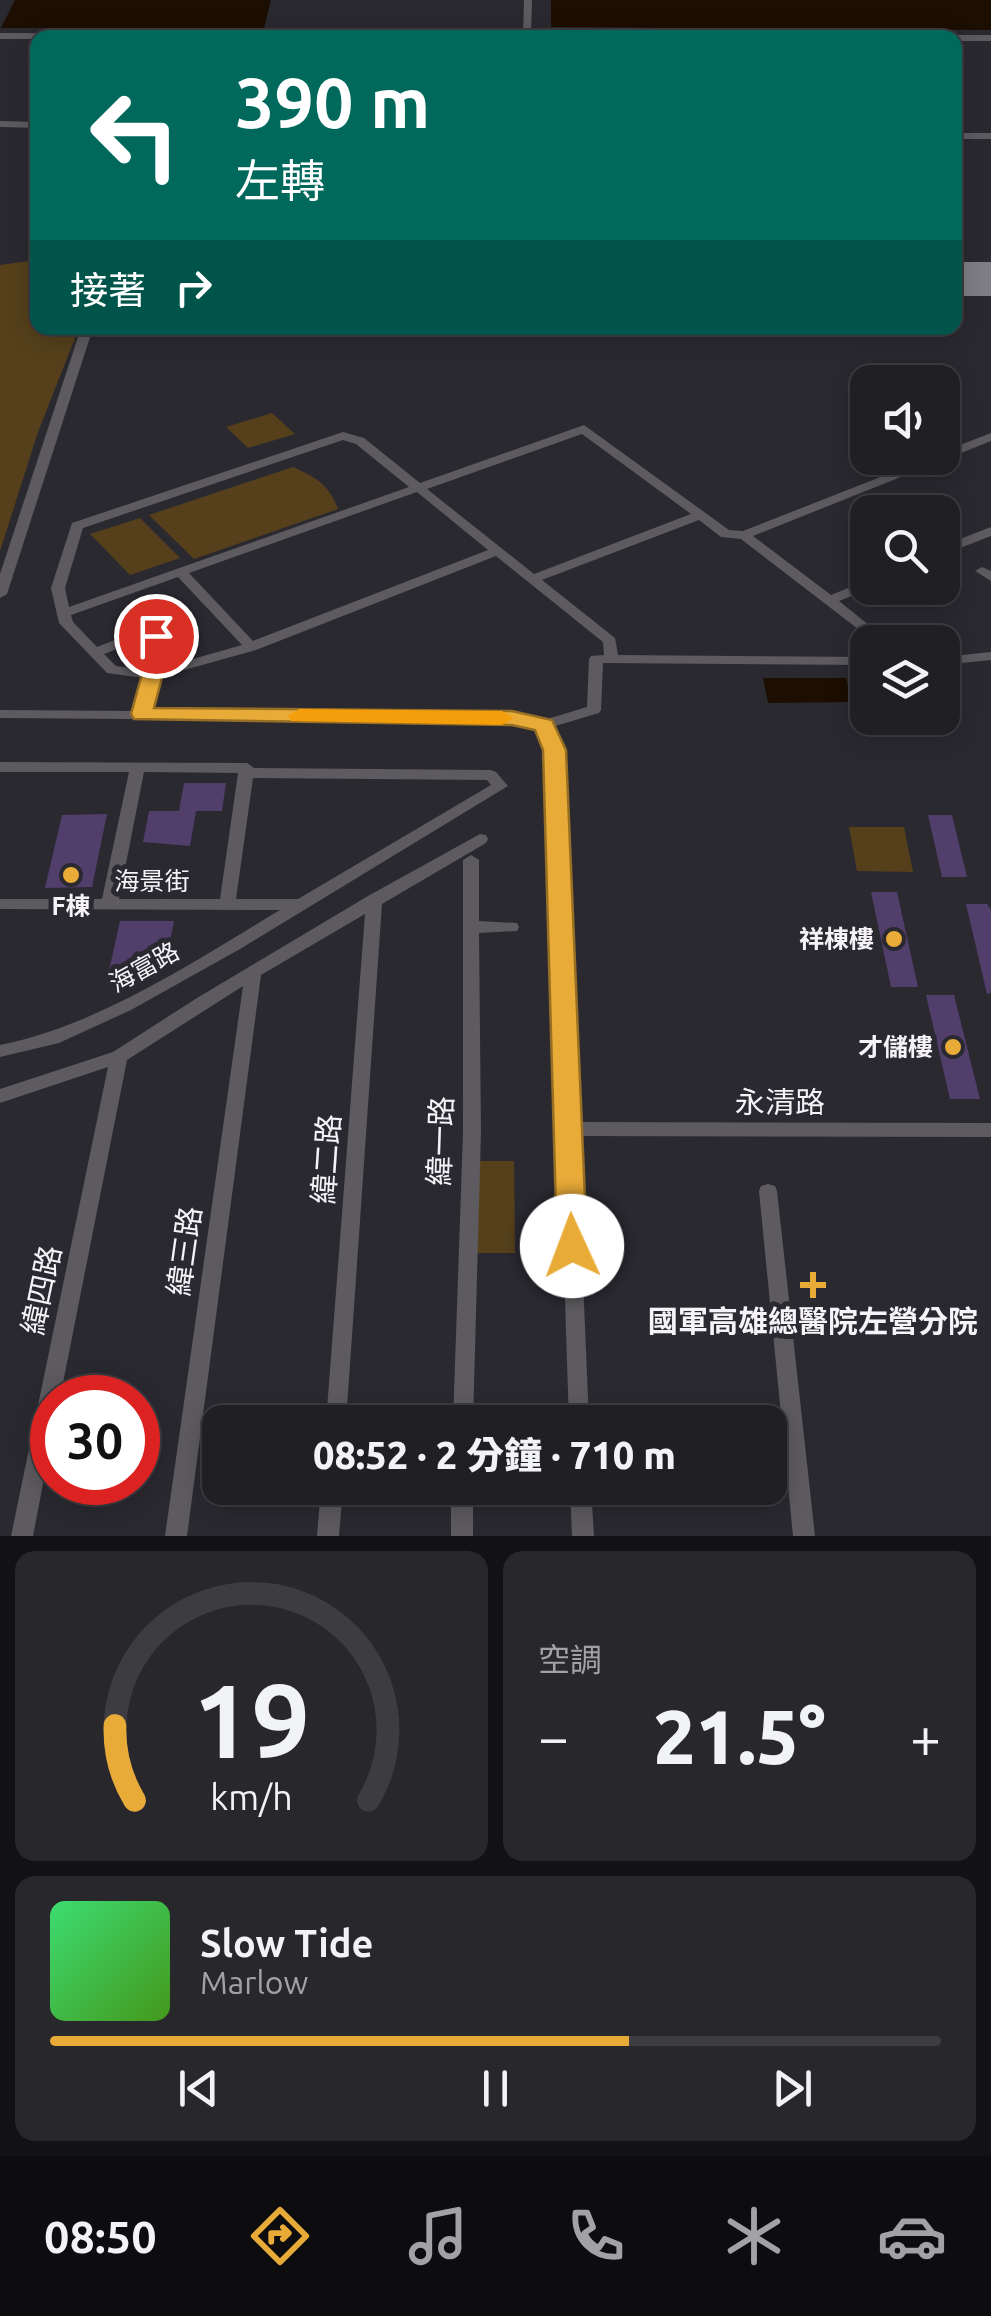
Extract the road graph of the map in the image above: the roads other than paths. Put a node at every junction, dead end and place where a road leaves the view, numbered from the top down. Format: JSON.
{"nodes":[{"id":1,"x":528,"y":0,"type":"edge"},
{"id":2,"x":527,"y":30,"type":"edge"},
{"id":3,"x":0,"y":36,"type":"edge"},
{"id":4,"x":30,"y":36,"type":"edge"},
{"id":5,"x":962,"y":39,"type":"edge"},
{"id":6,"x":991,"y":42,"type":"edge"},
{"id":7,"x":962,"y":45,"type":"edge"},
{"id":8,"x":0,"y":124,"type":"edge"},
{"id":9,"x":30,"y":125,"type":"edge"},
{"id":10,"x":962,"y":136,"type":"edge"},
{"id":11,"x":991,"y":136,"type":"edge"},
{"id":12,"x":85,"y":335,"type":"edge"},
{"id":13,"x":991,"y":437,"type":"edge"},
{"id":14,"x":960,"y":449,"type":"edge"},
{"id":15,"x":895,"y":475,"type":"edge"},
{"id":16,"x":418,"y":488,"type":"junction"},
{"id":17,"x":701,"y":516,"type":"junction"},
{"id":18,"x":991,"y":531,"type":"edge"},
{"id":19,"x":744,"y":535,"type":"junction"},
{"id":20,"x":960,"y":542,"type":"edge"},
{"id":21,"x":498,"y":551,"type":"junction"},
{"id":22,"x":180,"y":572,"type":"junction"},
{"id":23,"x":533,"y":579,"type":"junction"},
{"id":24,"x":850,"y":592,"type":"edge"},
{"id":25,"x":0,"y":594,"type":"edge"},
{"id":26,"x":828,"y":602,"type":"junction"},
{"id":27,"x":211,"y":605,"type":"junction"},
{"id":28,"x":64,"y":613,"type":"junction"},
{"id":29,"x":186,"y":614,"type":"junction"},
{"id":30,"x":860,"y":625,"type":"edge"},
{"id":31,"x":155,"y":634,"type":"junction"},
{"id":32,"x":251,"y":648,"type":"junction"},
{"id":33,"x":98,"y":651,"type":"junction"},
{"id":34,"x":991,"y":656,"type":"edge"},
{"id":35,"x":611,"y":659,"type":"junction"},
{"id":36,"x":960,"y":659,"type":"edge"},
{"id":37,"x":850,"y":660,"type":"edge"},
{"id":38,"x":151,"y":675,"type":"junction"},
{"id":39,"x":0,"y":714,"type":"edge"},
{"id":40,"x":142,"y":714,"type":"junction"},
{"id":41,"x":544,"y":725,"type":"junction"},
{"id":42,"x":0,"y":767,"type":"edge"},
{"id":43,"x":137,"y":768,"type":"junction"},
{"id":44,"x":246,"y":771,"type":"junction"},
{"id":45,"x":480,"y":838,"type":"dead end"},
{"id":46,"x":471,"y":860,"type":"dead end"},
{"id":47,"x":374,"y":900,"type":"junction"},
{"id":48,"x":0,"y":904,"type":"edge"},
{"id":49,"x":304,"y":905,"type":"junction"},
{"id":50,"x":108,"y":906,"type":"junction"},
{"id":51,"x":227,"y":906,"type":"junction"},
{"id":52,"x":472,"y":927,"type":"junction"},
{"id":53,"x":511,"y":927,"type":"dead end"},
{"id":54,"x":252,"y":974,"type":"junction"},
{"id":55,"x":0,"y":1051,"type":"edge"},
{"id":56,"x":119,"y":1057,"type":"junction"},
{"id":57,"x":0,"y":1096,"type":"edge"},
{"id":58,"x":568,"y":1129,"type":"junction"},
{"id":59,"x":991,"y":1130,"type":"edge"},
{"id":60,"x":768,"y":1191,"type":"dead end"},
{"id":61,"x":337,"y":1405,"type":"edge"},
{"id":62,"x":464,"y":1405,"type":"edge"},
{"id":63,"x":577,"y":1405,"type":"edge"},
{"id":64,"x":331,"y":1505,"type":"edge"},
{"id":65,"x":462,"y":1505,"type":"edge"},
{"id":66,"x":582,"y":1505,"type":"edge"},
{"id":67,"x":22,"y":1536,"type":"edge"},
{"id":68,"x":176,"y":1536,"type":"edge"},
{"id":69,"x":328,"y":1536,"type":"edge"},
{"id":70,"x":462,"y":1536,"type":"edge"},
{"id":71,"x":583,"y":1536,"type":"edge"},
{"id":72,"x":804,"y":1536,"type":"edge"}],
"edges":[{"from":1,"to":2,"type":"street"},
{"from":3,"to":4,"type":"street"},
{"from":5,"to":6,"type":"street"},
{"from":6,"to":7,"type":"street"},
{"from":8,"to":9,"type":"street"},
{"from":10,"to":11,"type":"street"},
{"from":12,"to":25,"type":"street"},
{"from":13,"to":14,"type":"street"},
{"from":15,"to":19,"type":"street"},
{"from":16,"to":17,"type":"street"},
{"from":16,"to":21,"type":"street"},
{"from":16,"to":22,"type":"street"},
{"from":16,"to":28,"type":"street"},
{"from":17,"to":19,"type":"street"},
{"from":17,"to":23,"type":"street"},
{"from":18,"to":20,"type":"street"},
{"from":19,"to":26,"type":"street"},
{"from":21,"to":23,"type":"street"},
{"from":21,"to":32,"type":"street"},
{"from":22,"to":27,"type":"street"},
{"from":22,"to":28,"type":"street"},
{"from":23,"to":35,"type":"street"},
{"from":24,"to":26,"type":"street"},
{"from":26,"to":30,"type":"street"},
{"from":27,"to":29,"type":"street"},
{"from":27,"to":32,"type":"street"},
{"from":28,"to":33,"type":"street"},
{"from":29,"to":31,"type":"street"},
{"from":29,"to":31,"type":"street"},
{"from":31,"to":33,"type":"street"},
{"from":31,"to":38,"type":"street"},
{"from":32,"to":38,"type":"street"},
{"from":33,"to":38,"type":"street"},
{"from":34,"to":36,"type":"street"},
{"from":35,"to":37,"type":"street"},
{"from":35,"to":41,"type":"street"},
{"from":38,"to":40,"type":"street"},
{"from":39,"to":40,"type":"street"},
{"from":40,"to":41,"type":"street"},
{"from":41,"to":58,"type":"street"},
{"from":42,"to":43,"type":"street"},
{"from":43,"to":44,"type":"street"},
{"from":43,"to":50,"type":"street"},
{"from":44,"to":49,"type":"street","name":"海富路"},
{"from":44,"to":51,"type":"street"},
{"from":45,"to":47,"type":"street"},
{"from":46,"to":52,"type":"street","name":"緯一路"},
{"from":47,"to":54,"type":"street"},
{"from":47,"to":61,"type":"street","name":"緯二路"},
{"from":48,"to":50,"type":"street","name":"海景街"},
{"from":49,"to":51,"type":"street","name":"海景街"},
{"from":49,"to":55,"type":"street","name":"海富路"},
{"from":50,"to":51,"type":"street","name":"海景街"},
{"from":52,"to":53,"type":"street"},
{"from":52,"to":62,"type":"street","name":"緯一路"},
{"from":54,"to":56,"type":"street"},
{"from":54,"to":68,"type":"street","name":"緯三路"},
{"from":56,"to":57,"type":"street"},
{"from":56,"to":67,"type":"street","name":"緯四路"},
{"from":58,"to":59,"type":"street","name":"永清路"},
{"from":58,"to":63,"type":"street"},
{"from":60,"to":72,"type":"street"},
{"from":64,"to":69,"type":"street"},
{"from":65,"to":70,"type":"street"},
{"from":66,"to":71,"type":"street"}]}
